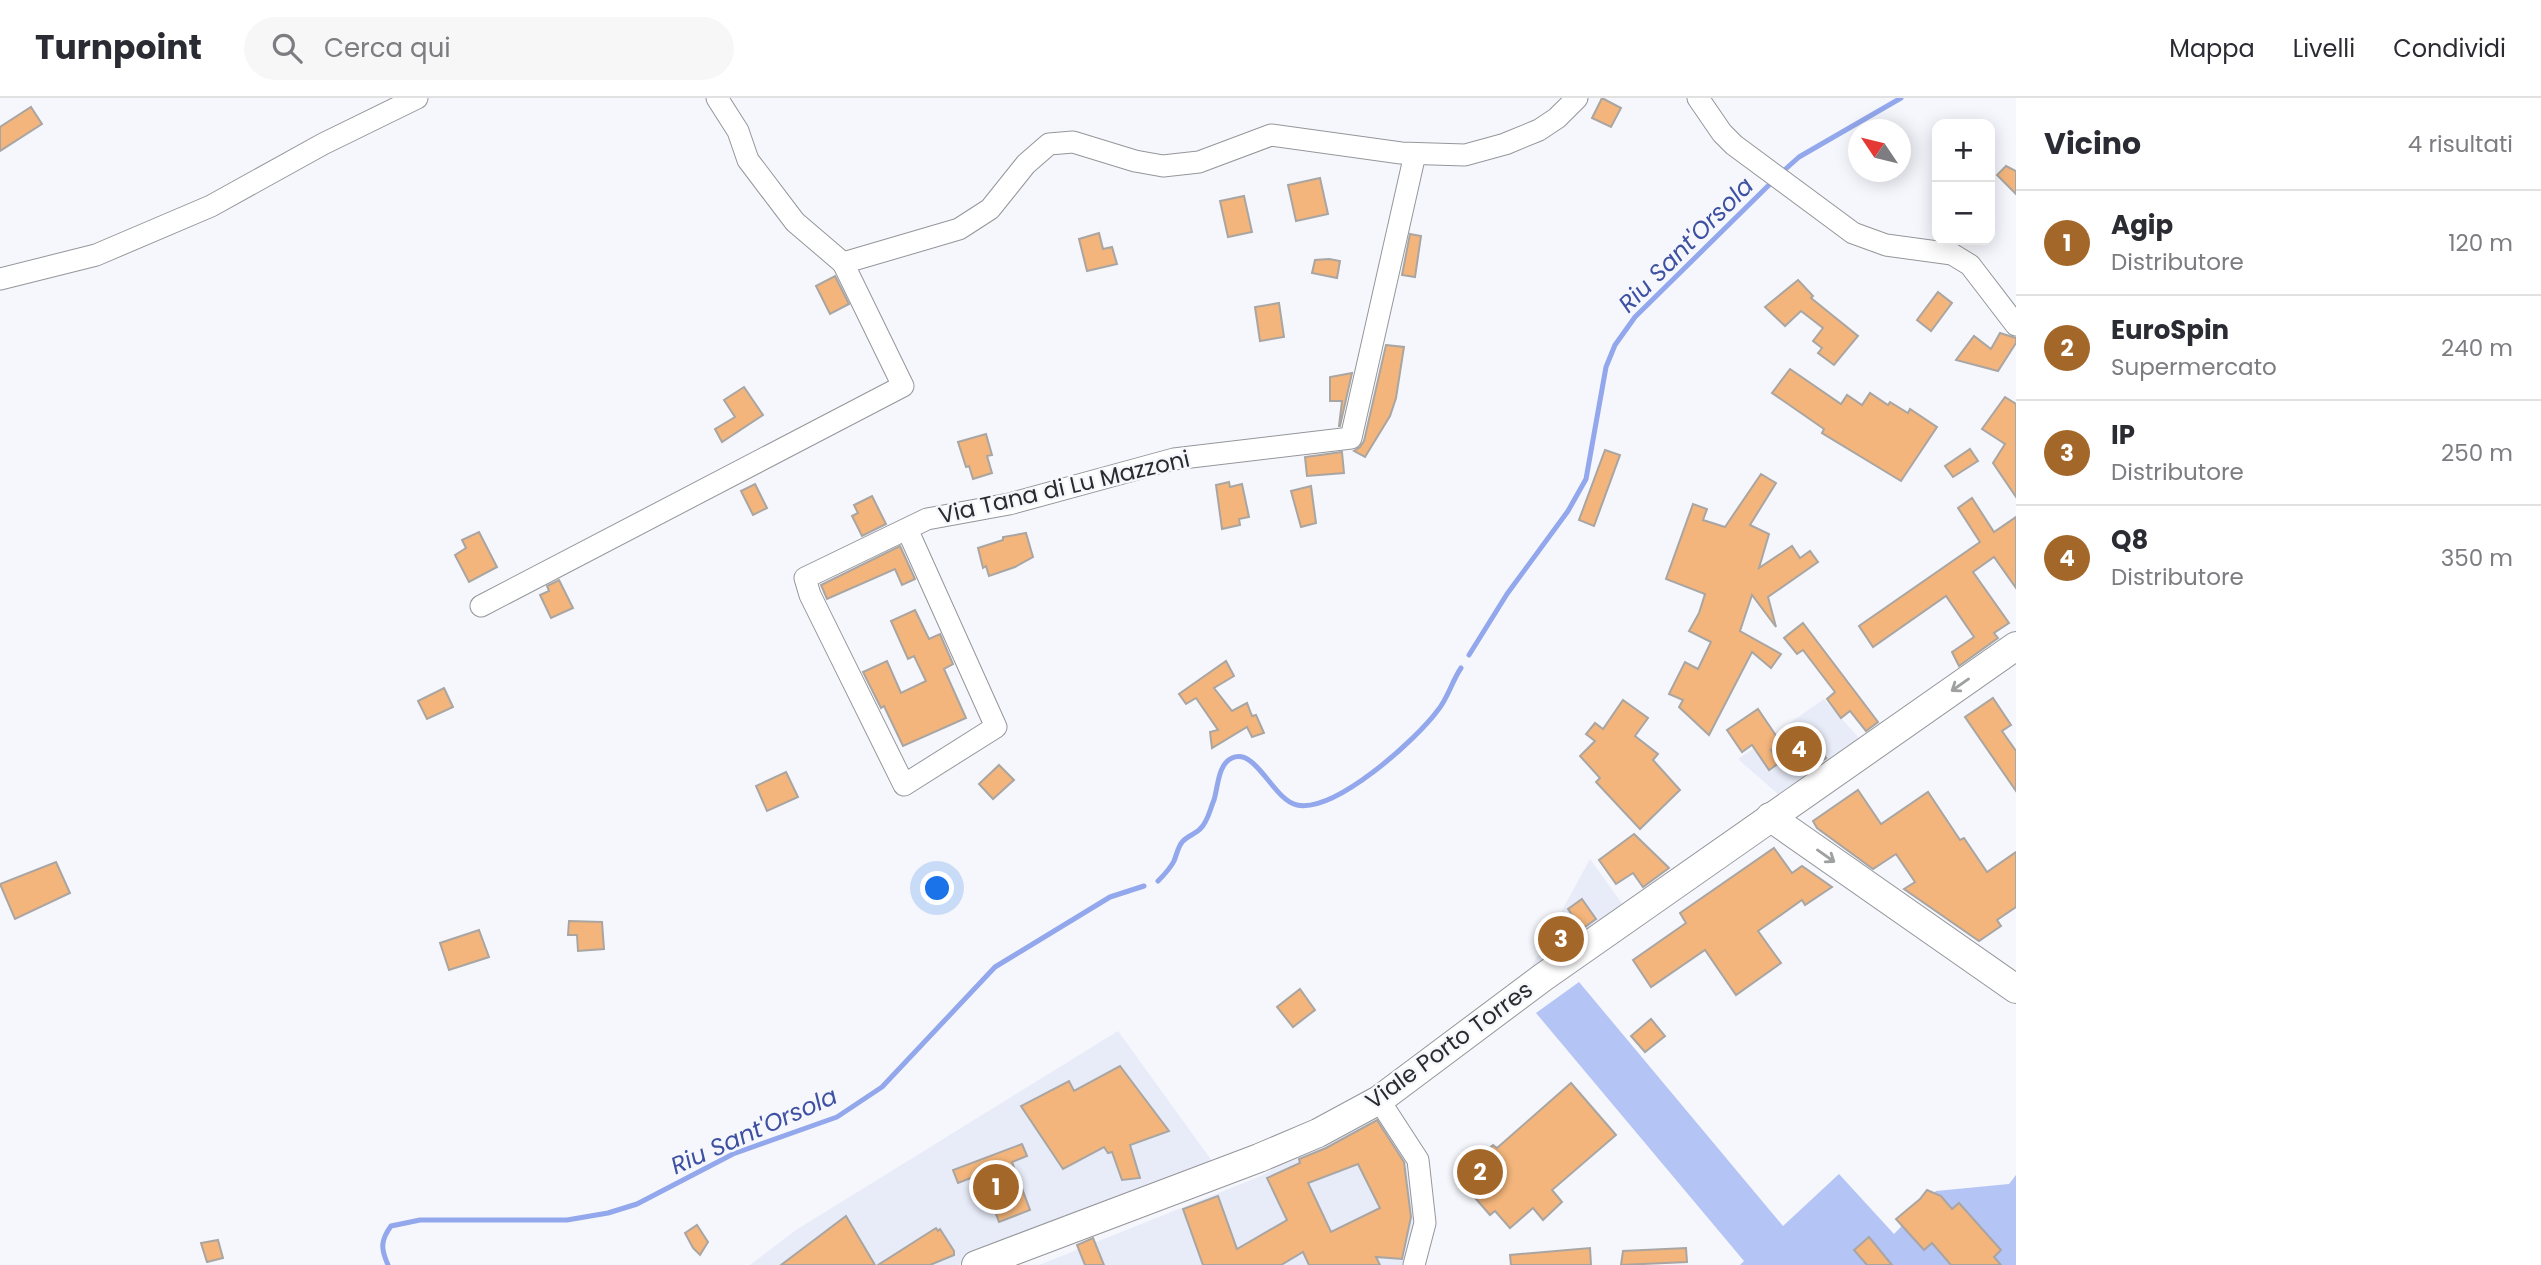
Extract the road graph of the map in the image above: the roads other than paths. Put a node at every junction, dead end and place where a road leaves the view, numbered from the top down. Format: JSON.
{"nodes":[{"id":1,"x":417,"y":98,"type":"edge"},
{"id":2,"x":717,"y":98,"type":"edge"},
{"id":3,"x":1577,"y":98,"type":"edge"},
{"id":4,"x":1698,"y":98,"type":"edge"},
{"id":5,"x":1415,"y":154,"type":"junction"},
{"id":6,"x":843,"y":263,"type":"junction"},
{"id":7,"x":0,"y":279,"type":"edge"},
{"id":8,"x":2016,"y":326,"type":"edge"},
{"id":9,"x":907,"y":529,"type":"junction"},
{"id":10,"x":481,"y":606,"type":"dead end"},
{"id":11,"x":2016,"y":646,"type":"edge"},
{"id":12,"x":1770,"y":817,"type":"junction"},
{"id":13,"x":2016,"y":989,"type":"edge"},
{"id":14,"x":1379,"y":1100,"type":"junction"},
{"id":15,"x":975,"y":1265,"type":"edge"},
{"id":16,"x":1414,"y":1265,"type":"edge"}],
"edges":[{"from":1,"to":7,"type":"street"},
{"from":2,"to":6,"type":"street"},
{"from":3,"to":5,"type":"street"},
{"from":4,"to":8,"type":"street"},
{"from":5,"to":6,"type":"street"},
{"from":5,"to":9,"type":"street","name":"Via Tana di Lu Mazzoni"},
{"from":6,"to":10,"type":"street"},
{"from":9,"to":9,"type":"street","name":"Via Tana di Lu Mazzoni"},
{"from":11,"to":12,"type":"main road","name":"Viale Porto Torres","one_way":true},
{"from":12,"to":13,"type":"main road","one_way":true},
{"from":12,"to":14,"type":"main road","name":"Viale Porto Torres"},
{"from":14,"to":15,"type":"main road","name":"Viale Porto Torres"},
{"from":14,"to":16,"type":"street"}]}
